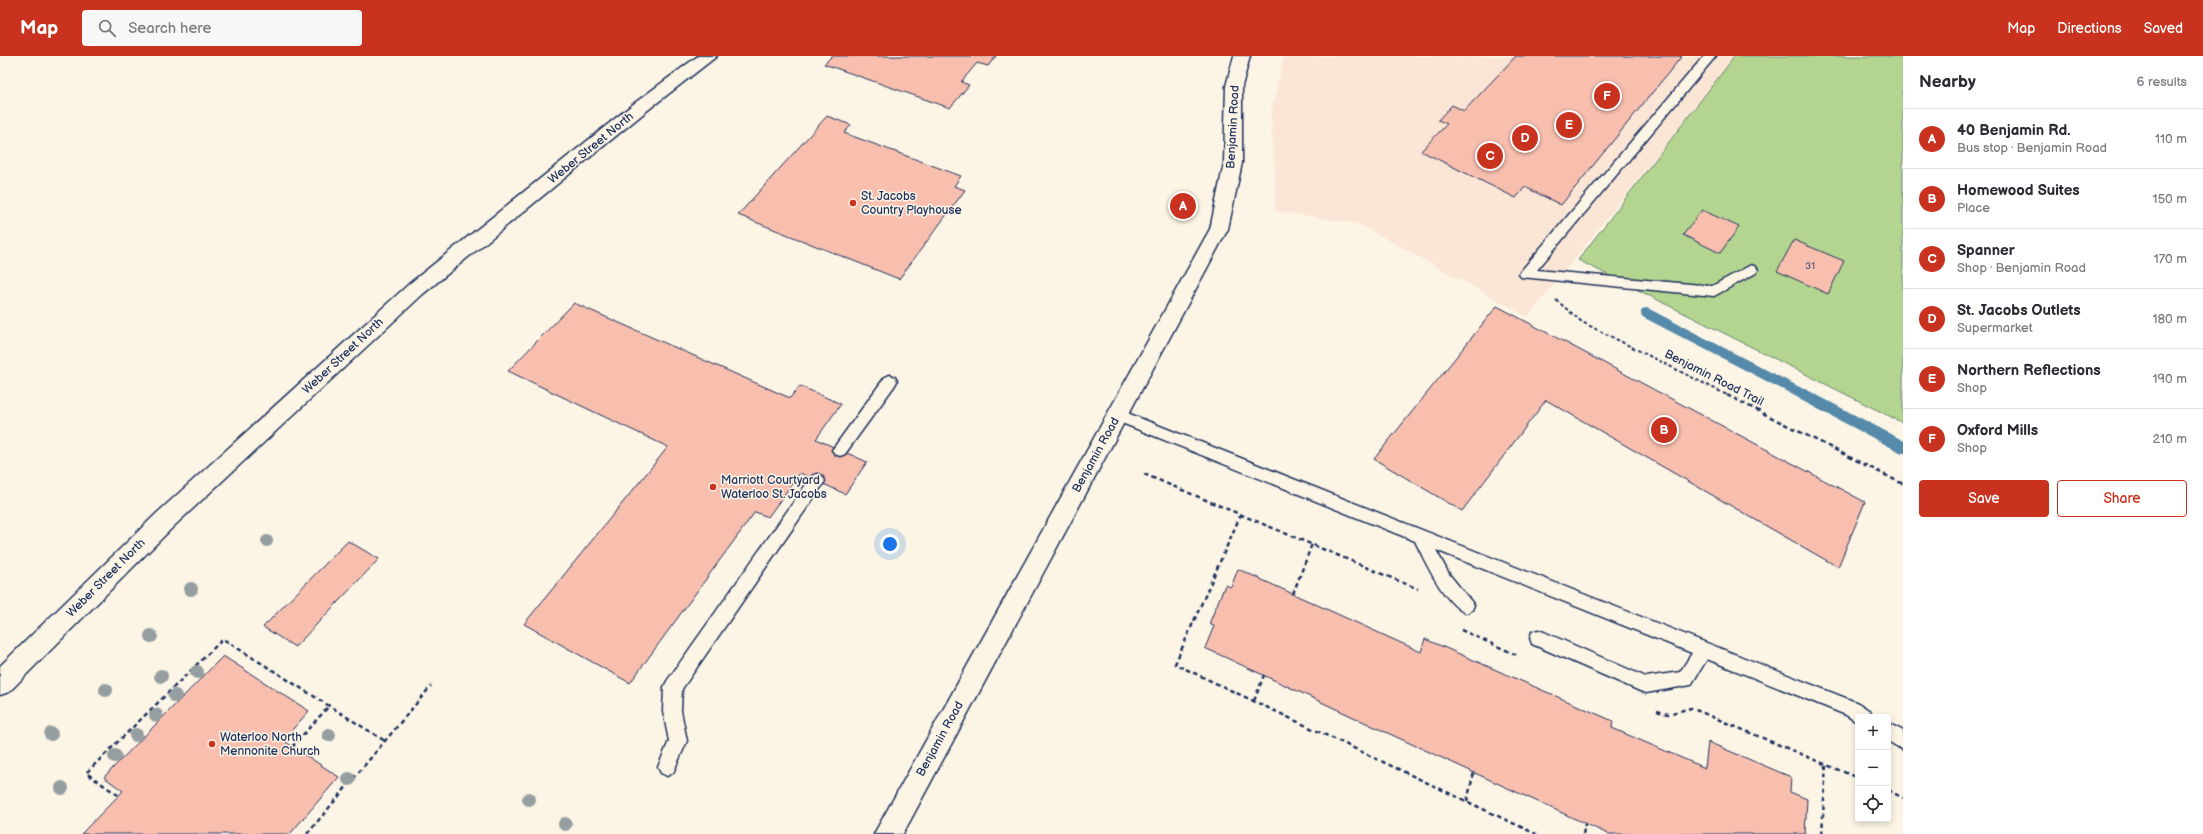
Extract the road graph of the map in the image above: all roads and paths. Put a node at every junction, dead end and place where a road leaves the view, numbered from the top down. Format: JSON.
{"nodes":[{"id":1,"x":709,"y":56,"type":"edge"},
{"id":2,"x":1242,"y":56,"type":"edge"},
{"id":3,"x":1710,"y":56,"type":"edge"},
{"id":4,"x":1752,"y":270,"type":"dead end"},
{"id":5,"x":1526,"y":274,"type":"junction"},
{"id":6,"x":890,"y":381,"type":"dead end"},
{"id":7,"x":1117,"y":415,"type":"junction"},
{"id":8,"x":840,"y":450,"type":"dead end"},
{"id":9,"x":1144,"y":474,"type":"dead end"},
{"id":10,"x":817,"y":481,"type":"dead end"},
{"id":11,"x":1903,"y":484,"type":"edge"},
{"id":12,"x":1241,"y":514,"type":"junction"},
{"id":13,"x":1420,"y":536,"type":"junction"},
{"id":14,"x":1312,"y":544,"type":"junction"},
{"id":15,"x":1424,"y":592,"type":"dead end"},
{"id":16,"x":1293,"y":594,"type":"dead end"},
{"id":17,"x":1466,"y":605,"type":"dead end"},
{"id":18,"x":1454,"y":627,"type":"dead end"},
{"id":19,"x":1538,"y":638,"type":"dead end"},
{"id":20,"x":1703,"y":650,"type":"junction"},
{"id":21,"x":1525,"y":658,"type":"dead end"},
{"id":22,"x":1264,"y":675,"type":"dead end"},
{"id":23,"x":0,"y":683,"type":"edge"},
{"id":24,"x":431,"y":686,"type":"dead end"},
{"id":25,"x":1254,"y":701,"type":"junction"},
{"id":26,"x":329,"y":706,"type":"junction"},
{"id":27,"x":1653,"y":711,"type":"dead end"},
{"id":28,"x":1860,"y":714,"type":"edge"},
{"id":29,"x":1891,"y":733,"type":"edge"},
{"id":30,"x":1903,"y":740,"type":"edge"},
{"id":31,"x":385,"y":741,"type":"junction"},
{"id":32,"x":292,"y":747,"type":"dead end"},
{"id":33,"x":1826,"y":764,"type":"junction"},
{"id":34,"x":667,"y":767,"type":"dead end"},
{"id":35,"x":1474,"y":772,"type":"dead end"},
{"id":36,"x":1855,"y":777,"type":"edge"},
{"id":37,"x":1891,"y":792,"type":"edge"},
{"id":38,"x":118,"y":796,"type":"dead end"},
{"id":39,"x":1903,"y":798,"type":"edge"},
{"id":40,"x":1467,"y":801,"type":"junction"},
{"id":41,"x":1585,"y":824,"type":"dead end"},
{"id":42,"x":307,"y":834,"type":"edge"},
{"id":43,"x":888,"y":834,"type":"edge"},
{"id":44,"x":1536,"y":834,"type":"edge"},
{"id":45,"x":1583,"y":834,"type":"edge"},
{"id":46,"x":1822,"y":834,"type":"edge"}],
"edges":[{"from":1,"to":23,"type":"street","name":"Weber Street North"},
{"from":2,"to":7,"type":"street","name":"Benjamin Road"},
{"from":3,"to":5,"type":"lane"},
{"from":4,"to":5,"type":"lane"},
{"from":5,"to":11,"type":"path","name":"Benjamin Road Trail"},
{"from":6,"to":8,"type":"lane"},
{"from":7,"to":13,"type":"lane"},
{"from":7,"to":43,"type":"street","name":"Benjamin Road"},
{"from":9,"to":12,"type":"path"},
{"from":10,"to":34,"type":"lane"},
{"from":12,"to":14,"type":"path"},
{"from":12,"to":25,"type":"path"},
{"from":13,"to":17,"type":"lane"},
{"from":13,"to":20,"type":"lane"},
{"from":14,"to":15,"type":"path"},
{"from":14,"to":16,"type":"path"},
{"from":18,"to":21,"type":"path"},
{"from":19,"to":20,"type":"lane"},
{"from":20,"to":28,"type":"lane"},
{"from":22,"to":25,"type":"path"},
{"from":24,"to":31,"type":"path"},
{"from":25,"to":40,"type":"path"},
{"from":26,"to":31,"type":"path"},
{"from":26,"to":32,"type":"path"},
{"from":26,"to":38,"type":"path"},
{"from":27,"to":33,"type":"path"},
{"from":29,"to":30,"type":"lane"},
{"from":31,"to":42,"type":"path"},
{"from":33,"to":36,"type":"path"},
{"from":33,"to":46,"type":"path"},
{"from":35,"to":40,"type":"path"},
{"from":37,"to":39,"type":"path"},
{"from":40,"to":44,"type":"path"},
{"from":41,"to":45,"type":"path"}]}
